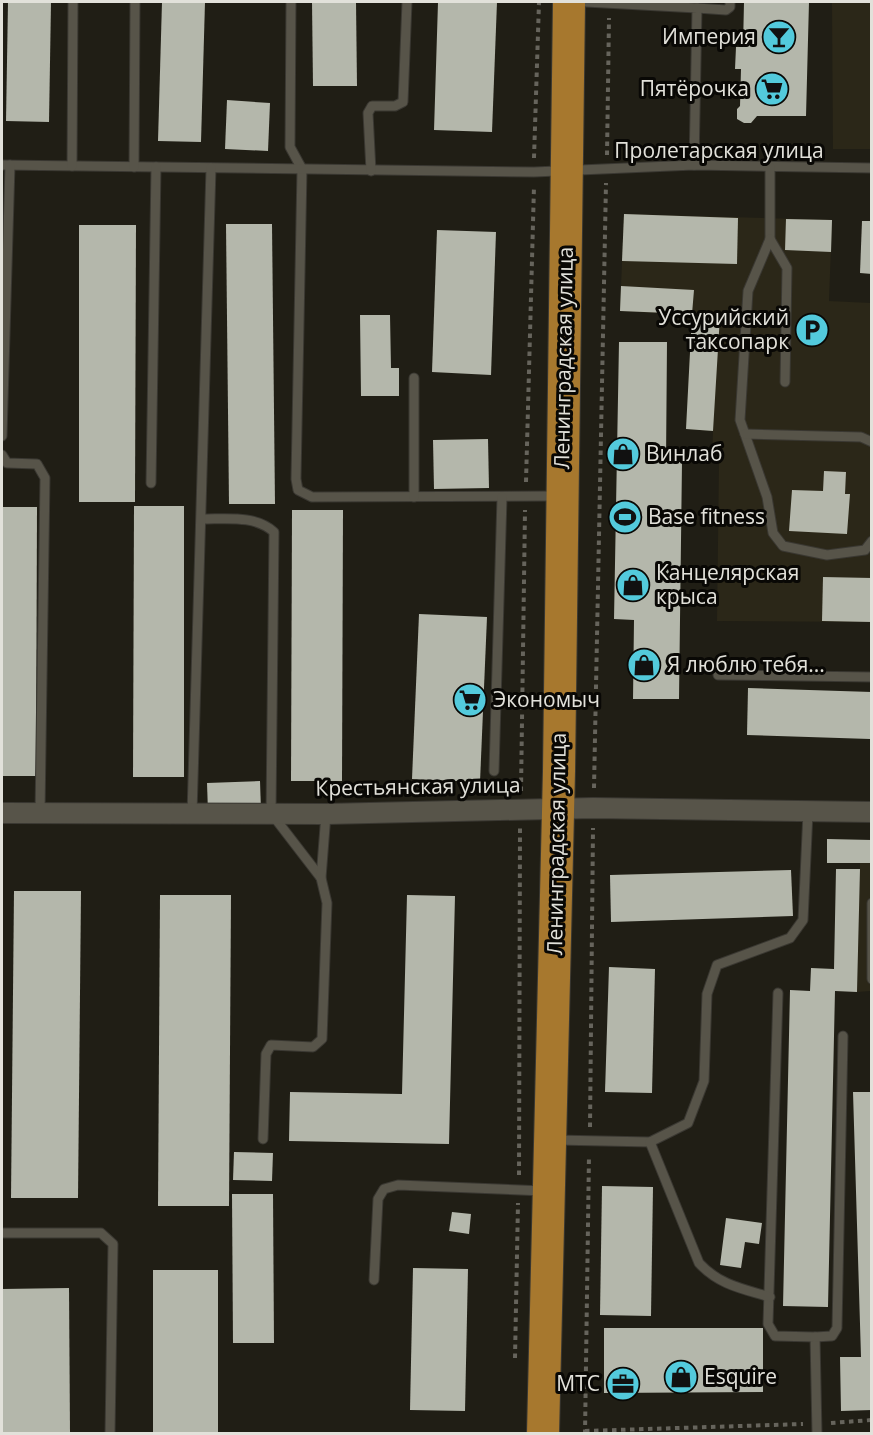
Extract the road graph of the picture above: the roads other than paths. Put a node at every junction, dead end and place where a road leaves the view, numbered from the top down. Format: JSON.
{"nodes":[{"id":1,"x":73,"y":2,"type":"edge"},
{"id":2,"x":135,"y":2,"type":"edge"},
{"id":3,"x":291,"y":2,"type":"edge"},
{"id":4,"x":407,"y":2,"type":"edge"},
{"id":5,"x":569,"y":2,"type":"edge"},
{"id":6,"x":586,"y":2,"type":"edge"},
{"id":7,"x":730,"y":2,"type":"edge"},
{"id":8,"x":610,"y":3,"type":"edge"},
{"id":9,"x":697,"y":8,"type":"junction"},
{"id":10,"x":6,"y":165,"type":"edge"},
{"id":11,"x":694,"y":165,"type":"junction"},
{"id":12,"x":72,"y":166,"type":"junction"},
{"id":13,"x":134,"y":166,"type":"junction"},
{"id":14,"x":156,"y":167,"type":"junction"},
{"id":15,"x":770,"y":167,"type":"junction"},
{"id":16,"x":212,"y":168,"type":"junction"},
{"id":17,"x":872,"y":168,"type":"edge"},
{"id":18,"x":302,"y":169,"type":"junction"},
{"id":19,"x":371,"y":171,"type":"junction"},
{"id":20,"x":567,"y":172,"type":"junction"},
{"id":21,"x":770,"y":239,"type":"junction"},
{"id":22,"x":414,"y":378,"type":"dead end"},
{"id":23,"x":785,"y":382,"type":"dead end"},
{"id":24,"x":745,"y":434,"type":"junction"},
{"id":25,"x":2,"y":436,"type":"edge"},
{"id":26,"x":872,"y":442,"type":"edge"},
{"id":27,"x":2,"y":455,"type":"edge"},
{"id":28,"x":151,"y":483,"type":"dead end"},
{"id":29,"x":561,"y":496,"type":"junction"},
{"id":30,"x":414,"y":497,"type":"junction"},
{"id":31,"x":502,"y":497,"type":"junction"},
{"id":32,"x":202,"y":519,"type":"junction"},
{"id":33,"x":872,"y":541,"type":"edge"},
{"id":34,"x":718,"y":675,"type":"dead end"},
{"id":35,"x":872,"y":677,"type":"edge"},
{"id":36,"x":494,"y":771,"type":"dead end"},
{"id":37,"x":557,"y":808,"type":"junction"},
{"id":38,"x":808,"y":812,"type":"junction"},
{"id":39,"x":872,"y":812,"type":"edge"},
{"id":40,"x":2,"y":813,"type":"edge"},
{"id":41,"x":40,"y":813,"type":"junction"},
{"id":42,"x":271,"y":813,"type":"junction"},
{"id":43,"x":192,"y":814,"type":"junction"},
{"id":44,"x":326,"y":814,"type":"junction"},
{"id":45,"x":321,"y":878,"type":"junction"},
{"id":46,"x":872,"y":903,"type":"edge"},
{"id":47,"x":872,"y":979,"type":"edge"},
{"id":48,"x":777,"y":993,"type":"dead end"},
{"id":49,"x":843,"y":1036,"type":"dead end"},
{"id":50,"x":263,"y":1139,"type":"dead end"},
{"id":51,"x":550,"y":1140,"type":"junction"},
{"id":52,"x":650,"y":1142,"type":"junction"},
{"id":53,"x":549,"y":1191,"type":"junction"},
{"id":54,"x":2,"y":1233,"type":"edge"},
{"id":55,"x":374,"y":1280,"type":"dead end"},
{"id":56,"x":770,"y":1297,"type":"junction"},
{"id":57,"x":814,"y":1337,"type":"junction"},
{"id":58,"x":817,"y":1429,"type":"edge"},
{"id":59,"x":110,"y":1434,"type":"edge"},
{"id":60,"x":543,"y":1434,"type":"edge"}],
"edges":[{"from":1,"to":12,"type":"lane"},
{"from":2,"to":13,"type":"lane"},
{"from":3,"to":18,"type":"lane"},
{"from":4,"to":19,"type":"lane"},
{"from":5,"to":20,"type":"highway","name":"Ленинградская улица"},
{"from":6,"to":8,"type":"lane"},
{"from":7,"to":9,"type":"lane"},
{"from":8,"to":9,"type":"lane"},
{"from":9,"to":11,"type":"lane"},
{"from":10,"to":12,"type":"lane","name":"Пролетарская улица"},
{"from":10,"to":25,"type":"lane"},
{"from":11,"to":15,"type":"lane","name":"Пролетарская улица"},
{"from":11,"to":20,"type":"lane","name":"Пролетарская улица"},
{"from":12,"to":13,"type":"lane","name":"Пролетарская улица"},
{"from":13,"to":14,"type":"lane","name":"Пролетарская улица"},
{"from":14,"to":16,"type":"lane","name":"Пролетарская улица"},
{"from":14,"to":28,"type":"lane"},
{"from":15,"to":17,"type":"lane","name":"Пролетарская улица"},
{"from":15,"to":21,"type":"lane"},
{"from":16,"to":18,"type":"lane","name":"Пролетарская улица"},
{"from":16,"to":32,"type":"lane"},
{"from":18,"to":19,"type":"lane","name":"Пролетарская улица"},
{"from":18,"to":30,"type":"lane"},
{"from":19,"to":20,"type":"lane","name":"Пролетарская улица"},
{"from":20,"to":29,"type":"highway","name":"Ленинградская улица"},
{"from":21,"to":23,"type":"lane"},
{"from":21,"to":24,"type":"lane"},
{"from":22,"to":30,"type":"lane"},
{"from":24,"to":26,"type":"lane"},
{"from":24,"to":33,"type":"lane"},
{"from":27,"to":41,"type":"lane"},
{"from":29,"to":31,"type":"lane"},
{"from":29,"to":37,"type":"highway","name":"Ленинградская улица"},
{"from":30,"to":31,"type":"lane"},
{"from":31,"to":36,"type":"lane"},
{"from":32,"to":42,"type":"lane"},
{"from":32,"to":43,"type":"lane"},
{"from":34,"to":35,"type":"lane"},
{"from":37,"to":38,"type":"street","name":"Крестьянская улица"},
{"from":37,"to":44,"type":"street","name":"Крестьянская улица"},
{"from":37,"to":51,"type":"highway","name":"Ленинградская улица"},
{"from":38,"to":39,"type":"street","name":"Крестьянская улица"},
{"from":38,"to":52,"type":"lane"},
{"from":40,"to":41,"type":"street","name":"Крестьянская улица"},
{"from":41,"to":43,"type":"street","name":"Крестьянская улица"},
{"from":42,"to":43,"type":"street","name":"Крестьянская улица"},
{"from":42,"to":44,"type":"street","name":"Крестьянская улица"},
{"from":42,"to":45,"type":"lane"},
{"from":44,"to":45,"type":"lane"},
{"from":45,"to":50,"type":"lane"},
{"from":46,"to":47,"type":"lane"},
{"from":48,"to":56,"type":"lane"},
{"from":49,"to":57,"type":"lane"},
{"from":51,"to":52,"type":"lane"},
{"from":51,"to":53,"type":"highway","name":"Ленинградская улица"},
{"from":52,"to":56,"type":"lane"},
{"from":53,"to":55,"type":"lane"},
{"from":53,"to":60,"type":"highway","name":"Ленинградская улица"},
{"from":54,"to":59,"type":"lane"},
{"from":56,"to":57,"type":"lane"},
{"from":57,"to":58,"type":"lane"}]}
